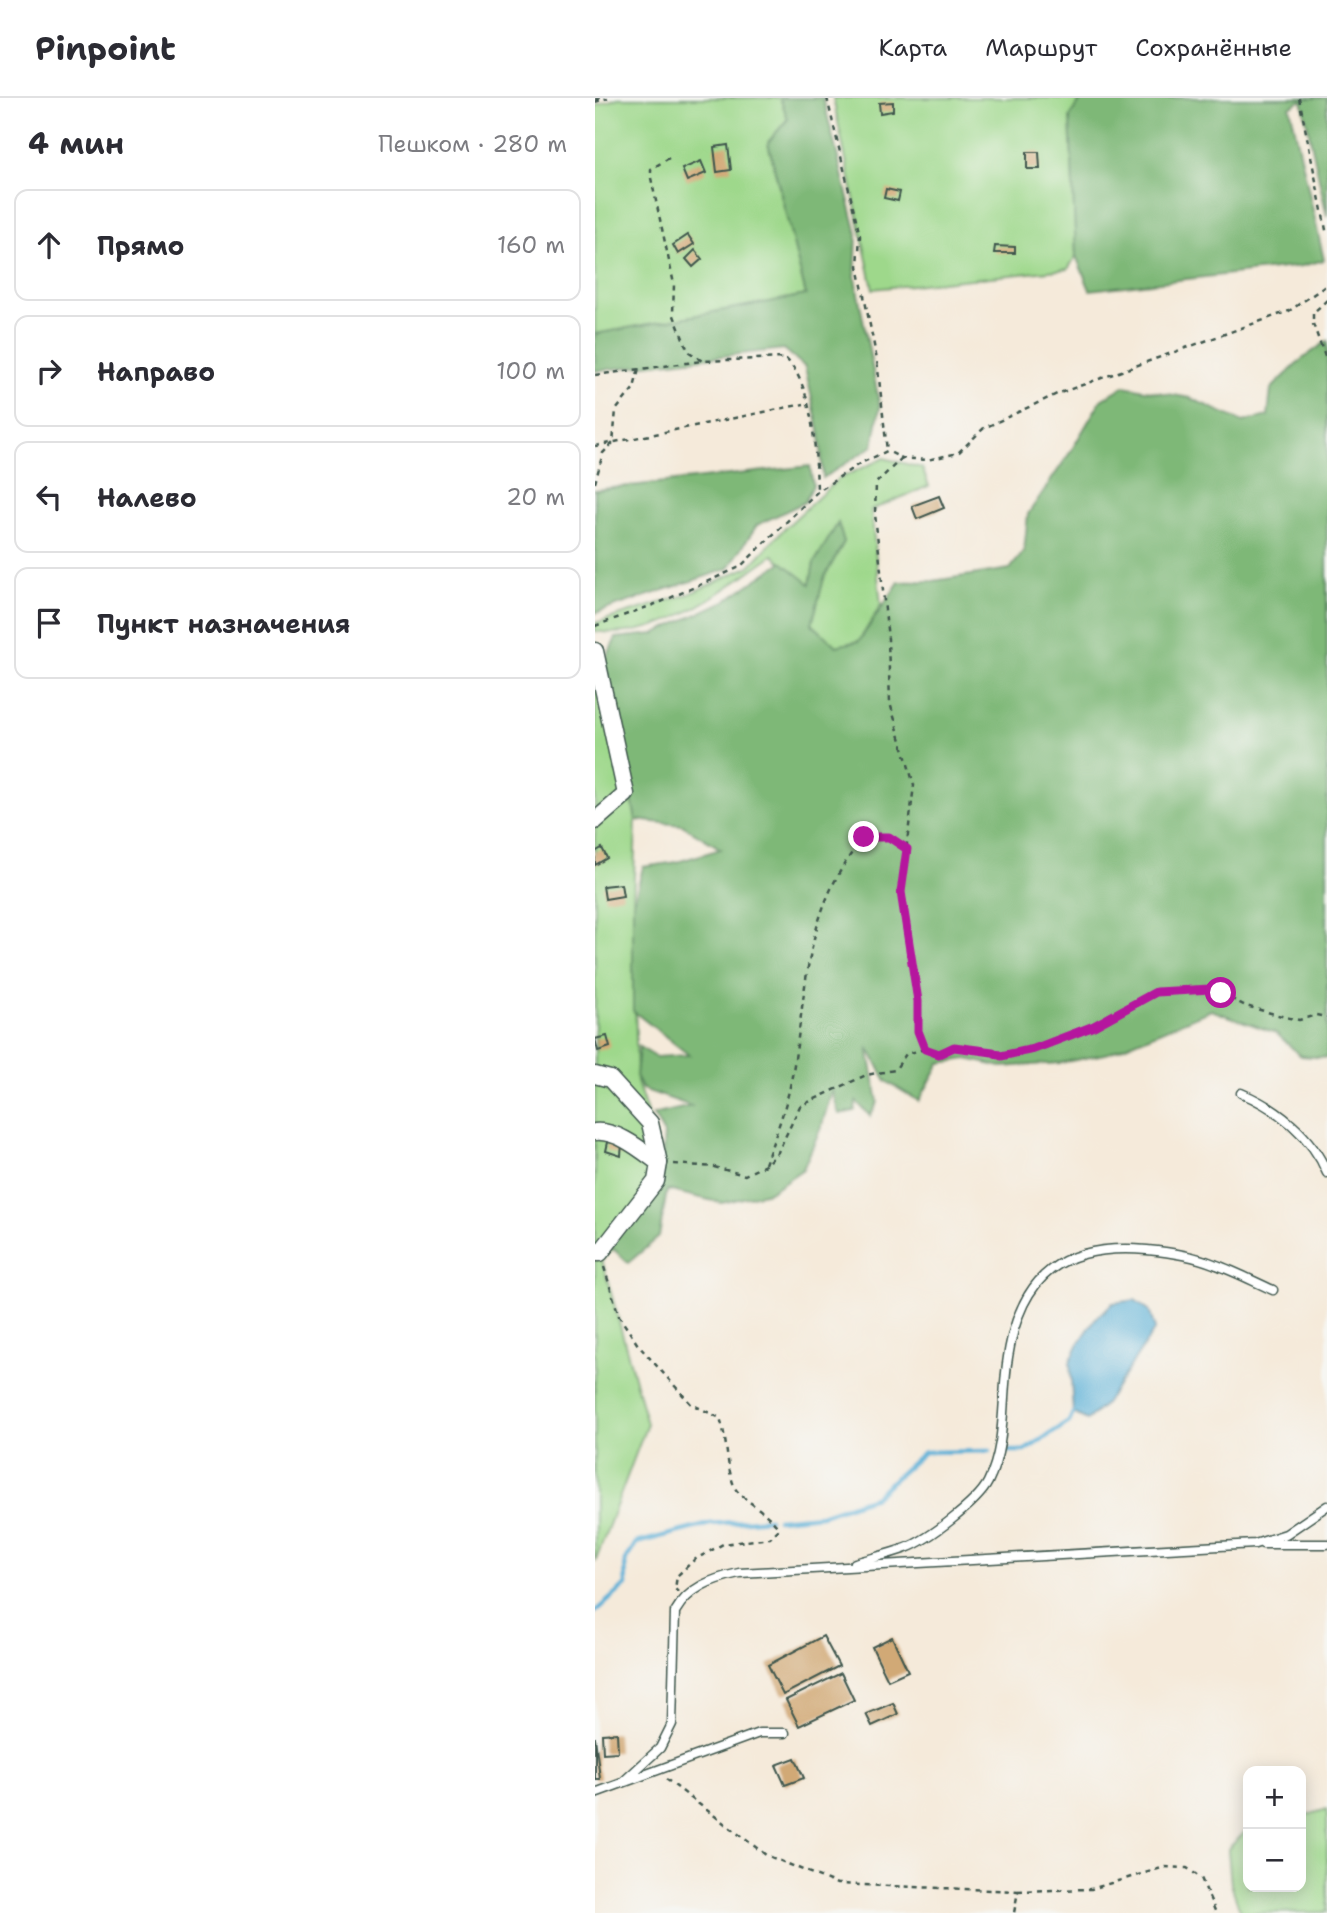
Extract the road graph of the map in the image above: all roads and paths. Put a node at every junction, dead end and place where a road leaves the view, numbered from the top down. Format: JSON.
{"nodes":[{"id":1,"x":607,"y":98,"type":"edge"},
{"id":2,"x":827,"y":98,"type":"edge"},
{"id":3,"x":1299,"y":98,"type":"edge"},
{"id":4,"x":595,"y":101,"type":"edge"},
{"id":5,"x":669,"y":158,"type":"dead end"},
{"id":6,"x":1327,"y":235,"type":"edge"},
{"id":7,"x":1327,"y":285,"type":"edge"},
{"id":8,"x":1327,"y":300,"type":"edge"},
{"id":9,"x":702,"y":361,"type":"junction"},
{"id":10,"x":1327,"y":362,"type":"edge"},
{"id":11,"x":639,"y":369,"type":"junction"},
{"id":12,"x":595,"y":375,"type":"edge"},
{"id":13,"x":806,"y":404,"type":"junction"},
{"id":14,"x":613,"y":443,"type":"junction"},
{"id":15,"x":595,"y":446,"type":"edge"},
{"id":16,"x":887,"y":451,"type":"junction"},
{"id":17,"x":902,"y":458,"type":"junction"},
{"id":18,"x":595,"y":483,"type":"edge"},
{"id":19,"x":817,"y":492,"type":"junction"},
{"id":20,"x":595,"y":626,"type":"edge"},
{"id":21,"x":596,"y":652,"type":"edge"},
{"id":22,"x":598,"y":674,"type":"edge"},
{"id":23,"x":595,"y":821,"type":"edge"},
{"id":24,"x":907,"y":849,"type":"junction"},
{"id":25,"x":1327,"y":1017,"type":"edge"},
{"id":26,"x":925,"y":1049,"type":"junction"},
{"id":27,"x":595,"y":1075,"type":"edge"},
{"id":28,"x":1241,"y":1093,"type":"dead end"},
{"id":29,"x":595,"y":1132,"type":"edge"},
{"id":30,"x":659,"y":1163,"type":"junction"},
{"id":31,"x":765,"y":1165,"type":"junction"},
{"id":32,"x":1326,"y":1168,"type":"edge"},
{"id":33,"x":598,"y":1253,"type":"edge"},
{"id":34,"x":1272,"y":1290,"type":"dead end"},
{"id":35,"x":1327,"y":1506,"type":"edge"},
{"id":36,"x":1255,"y":1544,"type":"junction"},
{"id":37,"x":1327,"y":1544,"type":"edge"},
{"id":38,"x":839,"y":1567,"type":"junction"},
{"id":39,"x":683,"y":1597,"type":"junction"},
{"id":40,"x":785,"y":1733,"type":"dead end"},
{"id":41,"x":655,"y":1770,"type":"junction"},
{"id":42,"x":623,"y":1782,"type":"junction"},
{"id":43,"x":595,"y":1793,"type":"edge"},
{"id":44,"x":1018,"y":1891,"type":"junction"},
{"id":45,"x":1014,"y":1913,"type":"edge"},
{"id":46,"x":1216,"y":1913,"type":"edge"}],
"edges":[{"from":1,"to":4,"type":"path"},
{"from":2,"to":16,"type":"path"},
{"from":3,"to":6,"type":"path"},
{"from":5,"to":9,"type":"path"},
{"from":7,"to":17,"type":"path"},
{"from":8,"to":10,"type":"path"},
{"from":9,"to":11,"type":"path"},
{"from":9,"to":13,"type":"path"},
{"from":11,"to":12,"type":"path"},
{"from":11,"to":14,"type":"path"},
{"from":13,"to":14,"type":"path"},
{"from":13,"to":19,"type":"path"},
{"from":14,"to":15,"type":"path"},
{"from":14,"to":18,"type":"path"},
{"from":16,"to":17,"type":"path"},
{"from":16,"to":19,"type":"path"},
{"from":17,"to":24,"type":"path"},
{"from":19,"to":20,"type":"path"},
{"from":21,"to":22,"type":"street"},
{"from":22,"to":23,"type":"street"},
{"from":24,"to":26,"type":"path"},
{"from":24,"to":31,"type":"path"},
{"from":25,"to":26,"type":"path"},
{"from":26,"to":31,"type":"path"},
{"from":27,"to":30,"type":"street"},
{"from":28,"to":32,"type":"lane"},
{"from":29,"to":30,"type":"street"},
{"from":30,"to":31,"type":"path"},
{"from":30,"to":33,"type":"street"},
{"from":33,"to":39,"type":"path"},
{"from":34,"to":38,"type":"lane"},
{"from":35,"to":36,"type":"lane"},
{"from":36,"to":37,"type":"lane"},
{"from":36,"to":38,"type":"lane"},
{"from":38,"to":39,"type":"lane"},
{"from":39,"to":42,"type":"lane"},
{"from":40,"to":41,"type":"lane"},
{"from":41,"to":42,"type":"lane"},
{"from":41,"to":44,"type":"path"},
{"from":42,"to":43,"type":"lane"},
{"from":44,"to":45,"type":"path"},
{"from":44,"to":46,"type":"path"}]}
